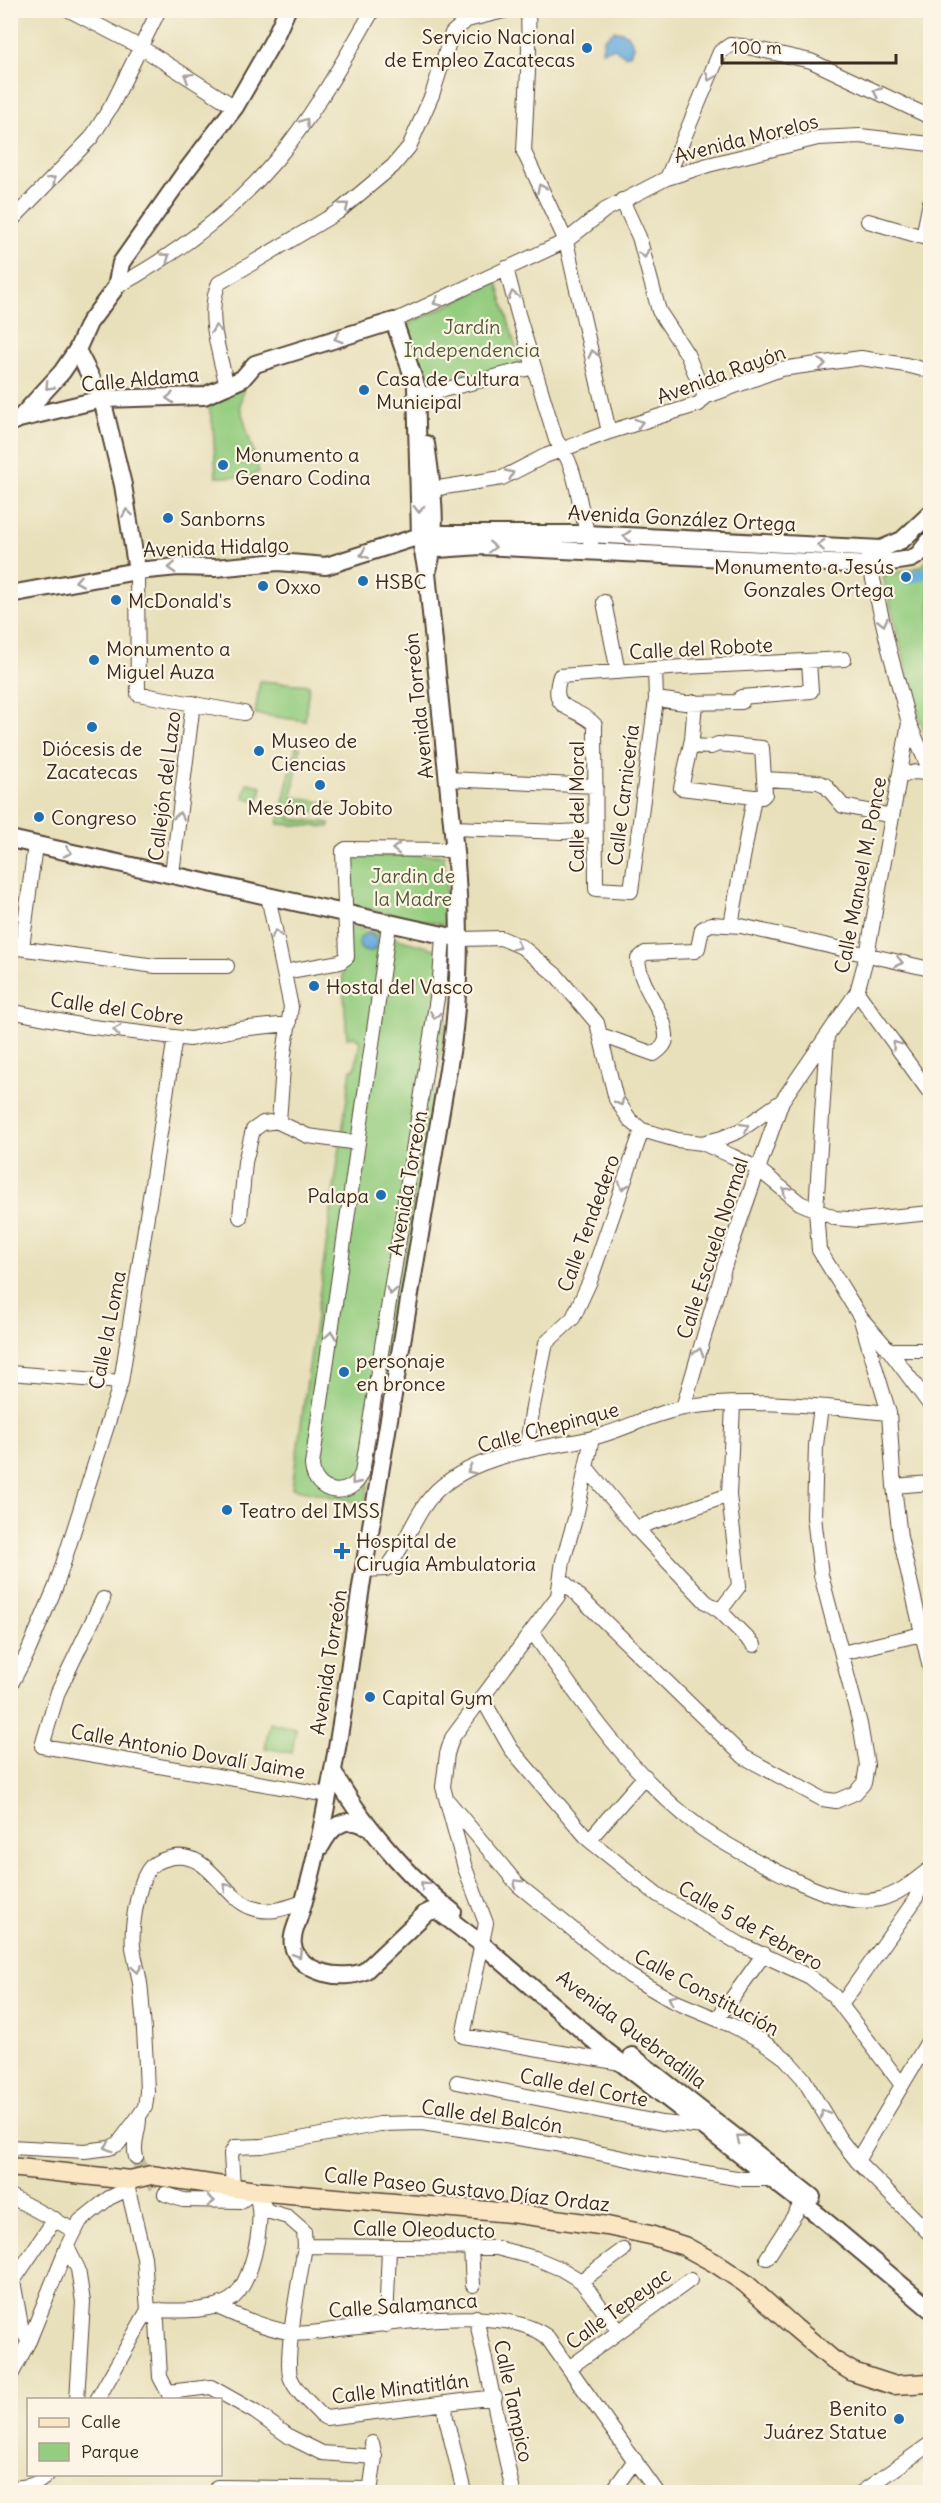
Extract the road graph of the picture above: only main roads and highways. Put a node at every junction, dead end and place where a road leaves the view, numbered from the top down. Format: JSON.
{"nodes":[{"id":1,"x":10,"y":2167,"type":"edge"},
{"id":2,"x":930,"y":2375,"type":"edge"},
{"id":3,"x":874,"y":2379,"type":"junction"},
{"id":4,"x":930,"y":2383,"type":"edge"}],
"edges":[{"from":1,"to":3,"type":"main road","name":"Calle Paseo Gustavo Díaz Ordaz"},
{"from":2,"to":3,"type":"main road"},
{"from":3,"to":4,"type":"main road","name":"Calle Paseo Gustavo Díaz Ordaz"}]}
